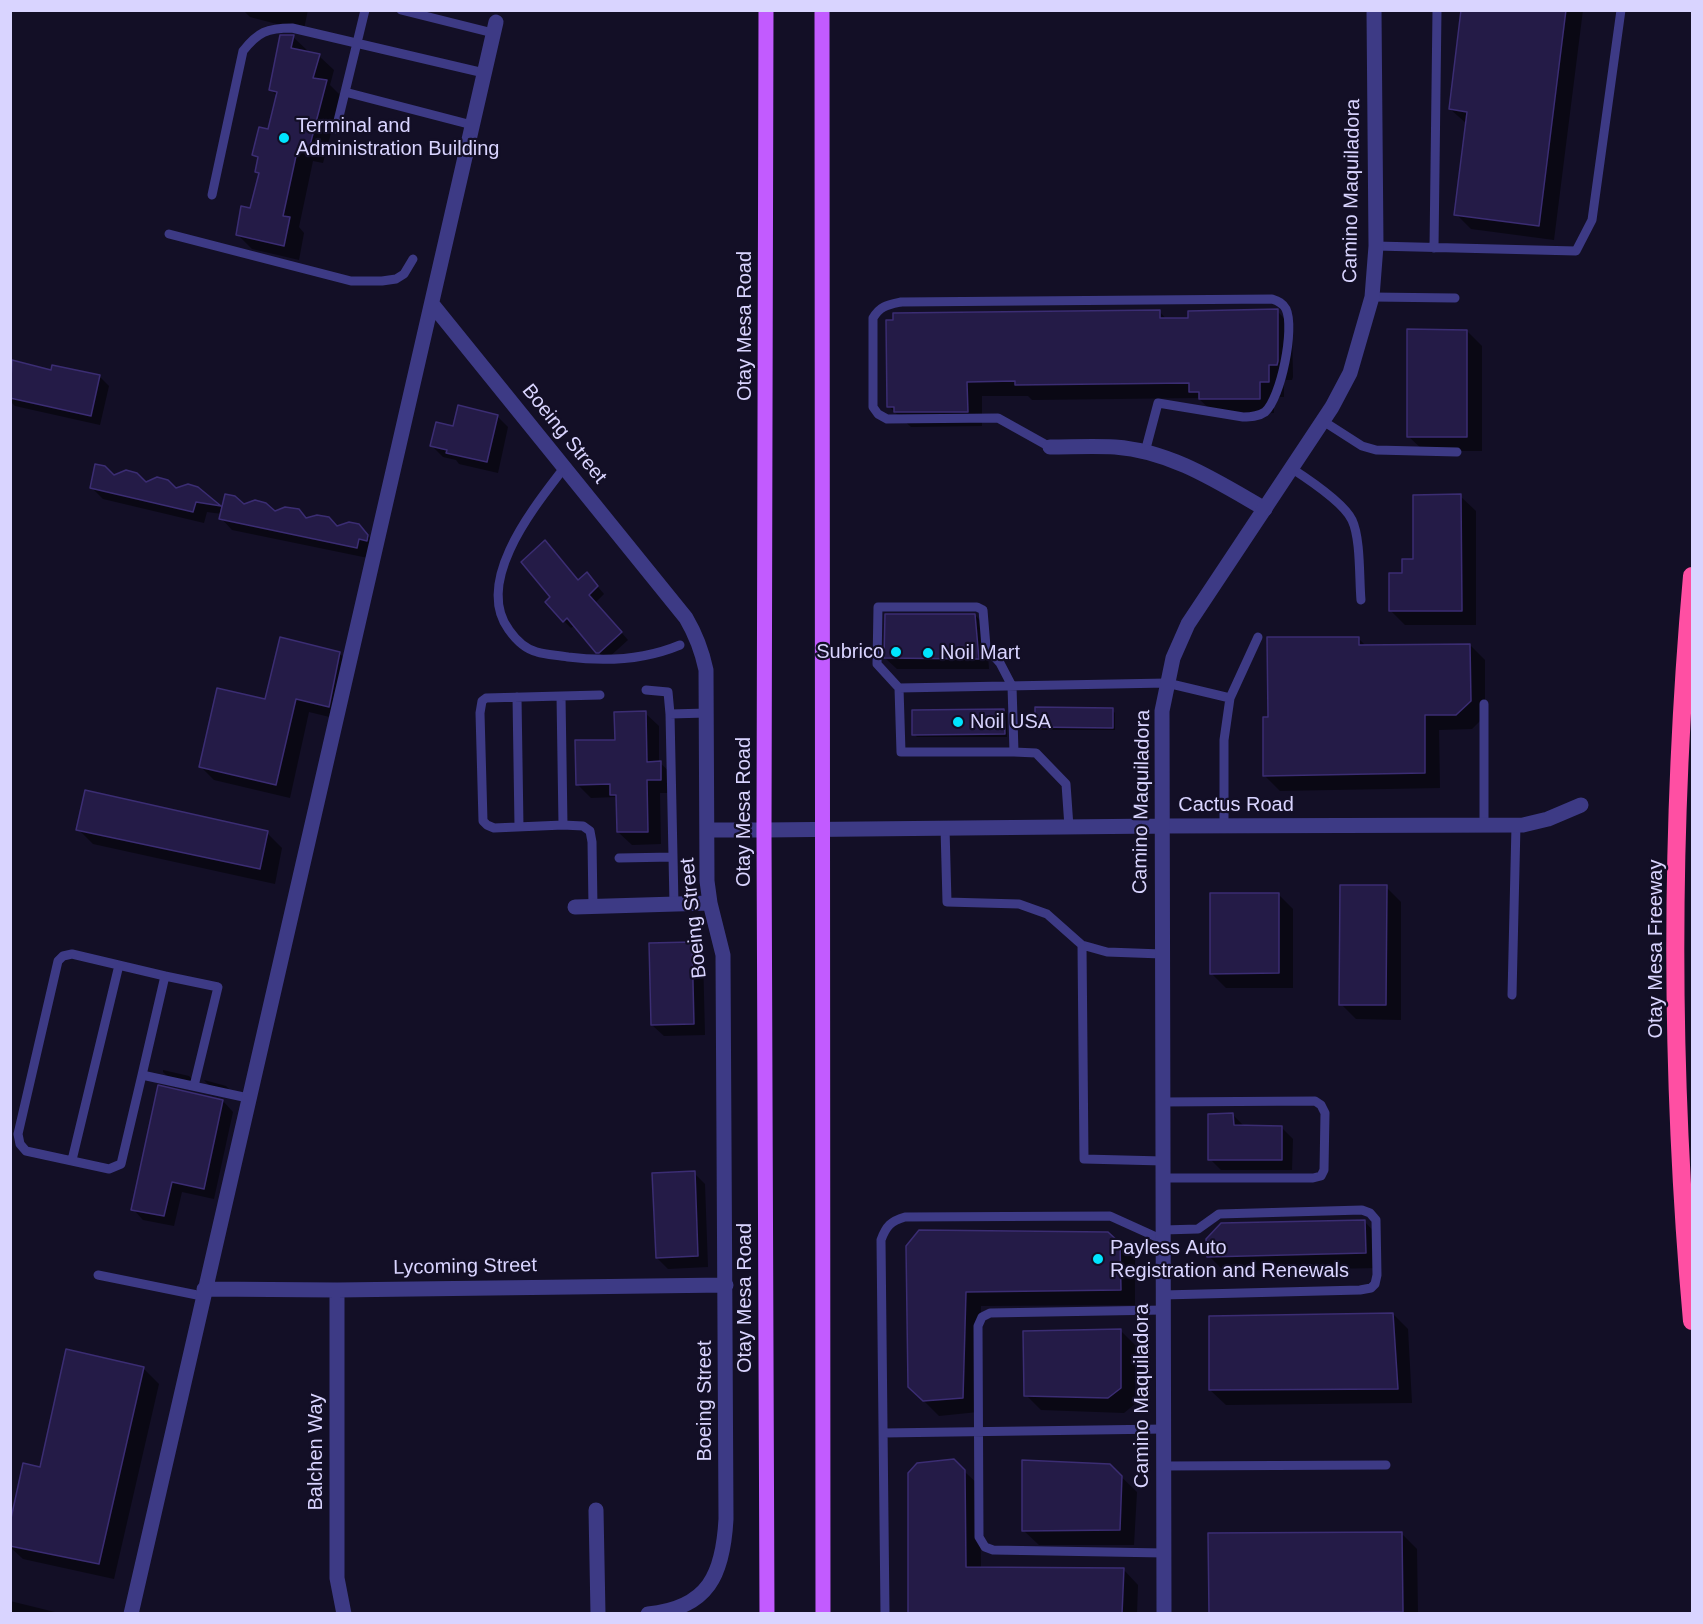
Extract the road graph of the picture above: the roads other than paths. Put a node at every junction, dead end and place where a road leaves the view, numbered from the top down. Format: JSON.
{"nodes":[{"id":1,"x":365,"y":10,"type":"edge"},
{"id":2,"x":401,"y":10,"type":"edge"},
{"id":3,"x":766,"y":10,"type":"edge"},
{"id":4,"x":822,"y":10,"type":"edge"},
{"id":5,"x":1374,"y":10,"type":"edge"},
{"id":6,"x":1437,"y":10,"type":"edge"},
{"id":7,"x":1620,"y":10,"type":"edge"},
{"id":8,"x":496,"y":22,"type":"edge"},
{"id":9,"x":357,"y":42,"type":"junction"},
{"id":10,"x":484,"y":73,"type":"junction"},
{"id":11,"x":345,"y":92,"type":"junction"},
{"id":12,"x":472,"y":125,"type":"junction"},
{"id":13,"x":336,"y":129,"type":"dead end"},
{"id":14,"x":212,"y":195,"type":"dead end"},
{"id":15,"x":169,"y":234,"type":"dead end"},
{"id":16,"x":1376,"y":246,"type":"junction"},
{"id":17,"x":1434,"y":248,"type":"junction"},
{"id":18,"x":413,"y":259,"type":"dead end"},
{"id":19,"x":1372,"y":297,"type":"junction"},
{"id":20,"x":1455,"y":298,"type":"dead end"},
{"id":21,"x":432,"y":304,"type":"junction"},
{"id":22,"x":1323,"y":421,"type":"junction"},
{"id":23,"x":1050,"y":447,"type":"joint"},
{"id":24,"x":1145,"y":452,"type":"junction"},
{"id":25,"x":1457,"y":452,"type":"dead end"},
{"id":26,"x":564,"y":468,"type":"junction"},
{"id":27,"x":1292,"y":468,"type":"junction"},
{"id":28,"x":1265,"y":509,"type":"junction"},
{"id":29,"x":1692,"y":576,"type":"edge"},
{"id":30,"x":1361,"y":600,"type":"dead end"},
{"id":31,"x":1258,"y":638,"type":"dead end"},
{"id":32,"x":680,"y":645,"type":"dead end"},
{"id":33,"x":1167,"y":684,"type":"junction"},
{"id":34,"x":1012,"y":686,"type":"junction"},
{"id":35,"x":899,"y":688,"type":"junction"},
{"id":36,"x":646,"y":690,"type":"dead end"},
{"id":37,"x":600,"y":695,"type":"dead end"},
{"id":38,"x":561,"y":696,"type":"junction"},
{"id":39,"x":517,"y":697,"type":"junction"},
{"id":40,"x":1230,"y":698,"type":"junction"},
{"id":41,"x":1484,"y":704,"type":"dead end"},
{"id":42,"x":707,"y":713,"type":"junction"},
{"id":43,"x":670,"y":714,"type":"junction"},
{"id":44,"x":1014,"y":752,"type":"junction"},
{"id":45,"x":1581,"y":805,"type":"dead end"},
{"id":46,"x":563,"y":825,"type":"junction"},
{"id":47,"x":1484,"y":825,"type":"junction"},
{"id":48,"x":1516,"y":825,"type":"junction"},
{"id":49,"x":1161,"y":826,"type":"junction"},
{"id":50,"x":1224,"y":826,"type":"junction"},
{"id":51,"x":519,"y":827,"type":"junction"},
{"id":52,"x":1069,"y":827,"type":"junction"},
{"id":53,"x":945,"y":828,"type":"junction"},
{"id":54,"x":765,"y":830,"type":"junction"},
{"id":55,"x":822,"y":830,"type":"junction"},
{"id":56,"x":707,"y":831,"type":"junction"},
{"id":57,"x":673,"y":857,"type":"junction"},
{"id":58,"x":619,"y":858,"type":"dead end"},
{"id":59,"x":710,"y":903,"type":"junction"},
{"id":60,"x":674,"y":904,"type":"junction"},
{"id":61,"x":575,"y":907,"type":"dead end"},
{"id":62,"x":593,"y":907,"type":"junction"},
{"id":63,"x":1082,"y":945,"type":"junction"},
{"id":64,"x":1162,"y":954,"type":"junction"},
{"id":65,"x":119,"y":965,"type":"junction"},
{"id":66,"x":165,"y":976,"type":"junction"},
{"id":67,"x":1512,"y":995,"type":"dead end"},
{"id":68,"x":142,"y":1075,"type":"junction"},
{"id":69,"x":194,"y":1086,"type":"junction"},
{"id":70,"x":248,"y":1098,"type":"junction"},
{"id":71,"x":1162,"y":1102,"type":"junction"},
{"id":72,"x":72,"y":1160,"type":"junction"},
{"id":73,"x":1163,"y":1161,"type":"junction"},
{"id":74,"x":1163,"y":1178,"type":"junction"},
{"id":75,"x":1163,"y":1235,"type":"junction"},
{"id":76,"x":98,"y":1275,"type":"dead end"},
{"id":77,"x":726,"y":1286,"type":"junction"},
{"id":78,"x":337,"y":1290,"type":"junction"},
{"id":79,"x":203,"y":1293,"type":"junction"},
{"id":80,"x":1163,"y":1303,"type":"junction"},
{"id":81,"x":1692,"y":1321,"type":"edge"},
{"id":82,"x":1164,"y":1429,"type":"junction"},
{"id":83,"x":883,"y":1433,"type":"junction"},
{"id":84,"x":979,"y":1433,"type":"junction"},
{"id":85,"x":1386,"y":1465,"type":"dead end"},
{"id":86,"x":1164,"y":1466,"type":"junction"},
{"id":87,"x":596,"y":1510,"type":"dead end"},
{"id":88,"x":1164,"y":1553,"type":"junction"},
{"id":89,"x":131,"y":1614,"type":"edge"},
{"id":90,"x":345,"y":1614,"type":"edge"},
{"id":91,"x":598,"y":1614,"type":"edge"},
{"id":92,"x":648,"y":1614,"type":"edge"},
{"id":93,"x":767,"y":1614,"type":"edge"},
{"id":94,"x":823,"y":1614,"type":"edge"},
{"id":95,"x":885,"y":1614,"type":"edge"},
{"id":96,"x":1164,"y":1614,"type":"edge"}],
"edges":[{"from":1,"to":9,"type":"lane"},
{"from":2,"to":8,"type":"lane"},
{"from":3,"to":54,"type":"main road","name":"Otay Mesa Road"},
{"from":4,"to":55,"type":"main road"},
{"from":5,"to":16,"type":"street","name":"Camino Maquiladora"},
{"from":6,"to":17,"type":"lane"},
{"from":7,"to":17,"type":"lane"},
{"from":8,"to":10,"type":"street"},
{"from":9,"to":10,"type":"lane"},
{"from":9,"to":11,"type":"lane"},
{"from":9,"to":14,"type":"lane"},
{"from":10,"to":12,"type":"street"},
{"from":11,"to":12,"type":"lane"},
{"from":11,"to":13,"type":"lane"},
{"from":12,"to":21,"type":"street"},
{"from":15,"to":18,"type":"lane"},
{"from":16,"to":17,"type":"lane"},
{"from":16,"to":19,"type":"street","name":"Camino Maquiladora"},
{"from":19,"to":20,"type":"lane"},
{"from":19,"to":22,"type":"street","name":"Camino Maquiladora"},
{"from":21,"to":26,"type":"street","name":"Boeing Street"},
{"from":21,"to":70,"type":"street"},
{"from":22,"to":25,"type":"lane"},
{"from":22,"to":27,"type":"street","name":"Camino Maquiladora"},
{"from":23,"to":24,"type":"street"},
{"from":23,"to":24,"type":"lane"},
{"from":24,"to":28,"type":"street"},
{"from":26,"to":32,"type":"lane"},
{"from":26,"to":42,"type":"street","name":"Boeing Street"},
{"from":27,"to":28,"type":"street","name":"Camino Maquiladora"},
{"from":27,"to":30,"type":"lane"},
{"from":28,"to":33,"type":"street","name":"Camino Maquiladora"},
{"from":29,"to":81,"type":"highway","name":"Otay Mesa Freeway"},
{"from":31,"to":40,"type":"lane"},
{"from":33,"to":34,"type":"lane"},
{"from":33,"to":40,"type":"lane"},
{"from":33,"to":49,"type":"street","name":"Camino Maquiladora"},
{"from":34,"to":35,"type":"lane"},
{"from":34,"to":35,"type":"lane"},
{"from":34,"to":44,"type":"lane"},
{"from":35,"to":44,"type":"lane"},
{"from":36,"to":43,"type":"lane"},
{"from":37,"to":38,"type":"lane"},
{"from":38,"to":39,"type":"lane"},
{"from":38,"to":46,"type":"lane"},
{"from":39,"to":51,"type":"lane"},
{"from":39,"to":51,"type":"lane"},
{"from":40,"to":50,"type":"lane"},
{"from":41,"to":47,"type":"lane"},
{"from":42,"to":43,"type":"lane"},
{"from":42,"to":56,"type":"street","name":"Boeing Street"},
{"from":43,"to":57,"type":"lane"},
{"from":44,"to":52,"type":"lane"},
{"from":45,"to":48,"type":"street","name":"Cactus Road"},
{"from":46,"to":51,"type":"lane"},
{"from":46,"to":62,"type":"lane"},
{"from":47,"to":48,"type":"street","name":"Cactus Road"},
{"from":47,"to":50,"type":"street","name":"Cactus Road"},
{"from":48,"to":67,"type":"lane"},
{"from":49,"to":50,"type":"street","name":"Cactus Road"},
{"from":49,"to":52,"type":"street","name":"Cactus Road"},
{"from":49,"to":64,"type":"street","name":"Camino Maquiladora"},
{"from":52,"to":53,"type":"street","name":"Cactus Road"},
{"from":53,"to":55,"type":"street","name":"Cactus Road"},
{"from":53,"to":63,"type":"lane"},
{"from":54,"to":55,"type":"street","name":"Cactus Road"},
{"from":54,"to":56,"type":"street","name":"Cactus Road"},
{"from":54,"to":93,"type":"main road","name":"Otay Mesa Road"},
{"from":55,"to":94,"type":"main road"},
{"from":56,"to":59,"type":"street","name":"Boeing Street"},
{"from":57,"to":58,"type":"lane"},
{"from":57,"to":60,"type":"lane"},
{"from":59,"to":60,"type":"street"},
{"from":59,"to":77,"type":"street","name":"Boeing Street"},
{"from":60,"to":62,"type":"street"},
{"from":61,"to":62,"type":"street"},
{"from":63,"to":64,"type":"lane"},
{"from":63,"to":73,"type":"lane"},
{"from":64,"to":71,"type":"street","name":"Camino Maquiladora"},
{"from":65,"to":66,"type":"lane"},
{"from":65,"to":72,"type":"lane"},
{"from":65,"to":72,"type":"lane"},
{"from":66,"to":68,"type":"lane"},
{"from":66,"to":69,"type":"lane"},
{"from":68,"to":69,"type":"lane"},
{"from":68,"to":72,"type":"lane"},
{"from":69,"to":70,"type":"lane"},
{"from":70,"to":79,"type":"street"},
{"from":71,"to":73,"type":"street","name":"Camino Maquiladora"},
{"from":71,"to":74,"type":"lane"},
{"from":73,"to":74,"type":"street","name":"Camino Maquiladora"},
{"from":74,"to":75,"type":"street","name":"Camino Maquiladora"},
{"from":75,"to":80,"type":"street","name":"Camino Maquiladora"},
{"from":75,"to":80,"type":"lane"},
{"from":75,"to":83,"type":"lane"},
{"from":76,"to":79,"type":"lane"},
{"from":77,"to":78,"type":"street","name":"Lycoming Street"},
{"from":77,"to":92,"type":"street","name":"Boeing Street"},
{"from":78,"to":79,"type":"street","name":"Lycoming Street"},
{"from":78,"to":90,"type":"street","name":"Balchen Way"},
{"from":79,"to":89,"type":"street"},
{"from":80,"to":82,"type":"street","name":"Camino Maquiladora"},
{"from":80,"to":84,"type":"lane"},
{"from":82,"to":84,"type":"lane"},
{"from":82,"to":86,"type":"street","name":"Camino Maquiladora"},
{"from":83,"to":84,"type":"lane"},
{"from":83,"to":95,"type":"lane"},
{"from":84,"to":88,"type":"lane"},
{"from":85,"to":86,"type":"lane"},
{"from":86,"to":88,"type":"street","name":"Camino Maquiladora"},
{"from":87,"to":91,"type":"street"},
{"from":88,"to":96,"type":"street","name":"Camino Maquiladora"}]}
